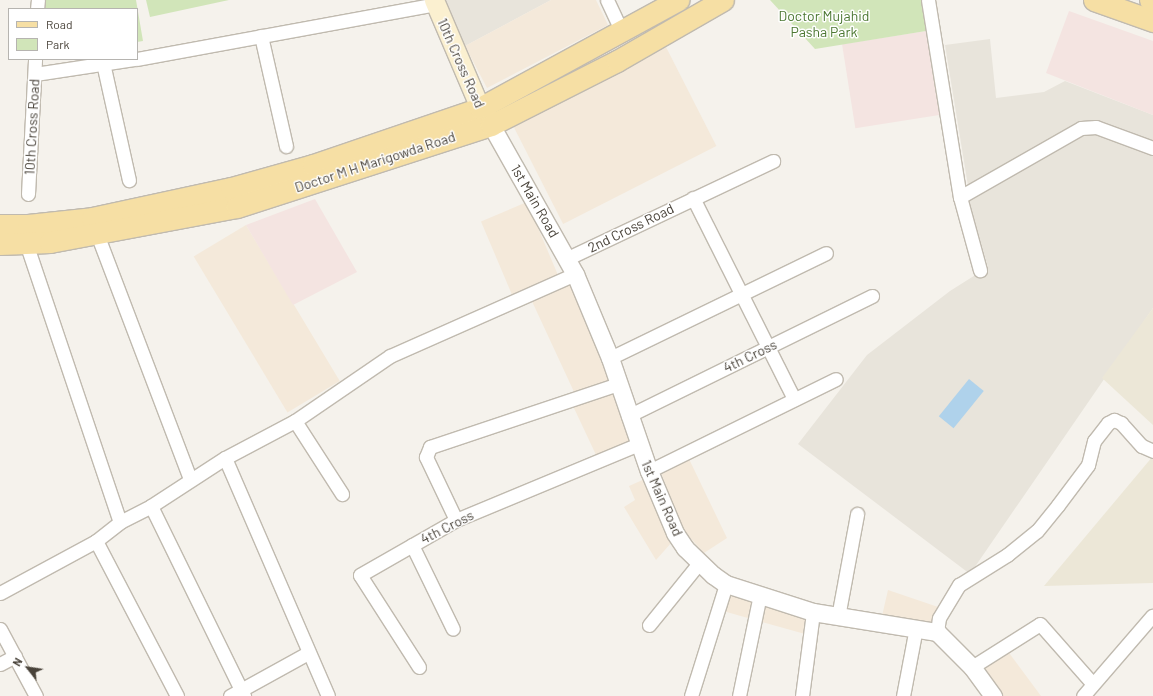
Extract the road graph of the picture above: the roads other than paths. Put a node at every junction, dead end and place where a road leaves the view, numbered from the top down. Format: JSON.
{"nodes":[{"id":1,"x":607,"y":0,"type":"edge"},
{"id":2,"x":678,"y":0,"type":"edge"},
{"id":3,"x":722,"y":0,"type":"edge"},
{"id":4,"x":928,"y":0,"type":"edge"},
{"id":5,"x":1094,"y":0,"type":"edge"},
{"id":6,"x":1150,"y":0,"type":"edge"},
{"id":7,"x":1153,"y":1,"type":"edge"},
{"id":8,"x":435,"y":2,"type":"edge"},
{"id":9,"x":1153,"y":21,"type":"edge"},
{"id":10,"x":621,"y":30,"type":"junction"},
{"id":11,"x":261,"y":36,"type":"junction"},
{"id":12,"x":138,"y":58,"type":"edge"},
{"id":13,"x":35,"y":60,"type":"edge"},
{"id":14,"x":128,"y":60,"type":"edge"},
{"id":15,"x":103,"y":64,"type":"junction"},
{"id":16,"x":35,"y":74,"type":"junction"},
{"id":17,"x":485,"y":116,"type":"junction"},
{"id":18,"x":286,"y":146,"type":"dead end"},
{"id":19,"x":1153,"y":148,"type":"edge"},
{"id":20,"x":772,"y":161,"type":"dead end"},
{"id":21,"x":129,"y":180,"type":"dead end"},
{"id":22,"x":28,"y":194,"type":"dead end"},
{"id":23,"x":960,"y":197,"type":"junction"},
{"id":24,"x":693,"y":198,"type":"junction"},
{"id":25,"x":0,"y":225,"type":"edge"},
{"id":26,"x":97,"y":234,"type":"junction"},
{"id":27,"x":26,"y":243,"type":"junction"},
{"id":28,"x":0,"y":244,"type":"edge"},
{"id":29,"x":826,"y":253,"type":"dead end"},
{"id":30,"x":568,"y":258,"type":"junction"},
{"id":31,"x":980,"y":270,"type":"dead end"},
{"id":32,"x":575,"y":274,"type":"junction"},
{"id":33,"x":742,"y":292,"type":"junction"},
{"id":34,"x":872,"y":296,"type":"dead end"},
{"id":35,"x":769,"y":347,"type":"junction"},
{"id":36,"x":610,"y":358,"type":"junction"},
{"id":37,"x":836,"y":379,"type":"dead end"},
{"id":38,"x":618,"y":384,"type":"junction"},
{"id":39,"x":794,"y":399,"type":"junction"},
{"id":40,"x":628,"y":416,"type":"junction"},
{"id":41,"x":295,"y":421,"type":"junction"},
{"id":42,"x":639,"y":444,"type":"junction"},
{"id":43,"x":1153,"y":451,"type":"edge"},
{"id":44,"x":225,"y":458,"type":"junction"},
{"id":45,"x":649,"y":471,"type":"junction"},
{"id":46,"x":190,"y":479,"type":"junction"},
{"id":47,"x":342,"y":494,"type":"dead end"},
{"id":48,"x":151,"y":506,"type":"junction"},
{"id":49,"x":857,"y":514,"type":"dead end"},
{"id":50,"x":456,"y":520,"type":"junction"},
{"id":51,"x":120,"y":522,"type":"junction"},
{"id":52,"x":96,"y":541,"type":"junction"},
{"id":53,"x":412,"y":546,"type":"junction"},
{"id":54,"x":699,"y":562,"type":"junction"},
{"id":55,"x":726,"y":584,"type":"junction"},
{"id":56,"x":0,"y":593,"type":"edge"},
{"id":57,"x":760,"y":595,"type":"junction"},
{"id":58,"x":812,"y":612,"type":"junction"},
{"id":59,"x":1152,"y":616,"type":"dead end"},
{"id":60,"x":838,"y":617,"type":"junction"},
{"id":61,"x":649,"y":625,"type":"dead end"},
{"id":62,"x":916,"y":628,"type":"junction"},
{"id":63,"x":0,"y":629,"type":"edge"},
{"id":64,"x":453,"y":629,"type":"dead end"},
{"id":65,"x":937,"y":632,"type":"junction"},
{"id":66,"x":308,"y":653,"type":"junction"},
{"id":67,"x":15,"y":656,"type":"junction"},
{"id":68,"x":0,"y":664,"type":"edge"},
{"id":69,"x":419,"y":667,"type":"dead end"},
{"id":70,"x":972,"y":667,"type":"junction"},
{"id":71,"x":1092,"y":683,"type":"junction"},
{"id":72,"x":238,"y":694,"type":"edge"},
{"id":73,"x":36,"y":696,"type":"edge"},
{"id":74,"x":177,"y":696,"type":"edge"},
{"id":75,"x":328,"y":696,"type":"edge"},
{"id":76,"x":691,"y":696,"type":"edge"},
{"id":77,"x":739,"y":696,"type":"edge"},
{"id":78,"x":802,"y":696,"type":"edge"},
{"id":79,"x":903,"y":696,"type":"edge"},
{"id":80,"x":993,"y":696,"type":"edge"},
{"id":81,"x":1082,"y":696,"type":"edge"}],
"edges":[{"from":1,"to":10,"type":"street"},
{"from":2,"to":10,"type":"main road","name":"Doctor M H Marigowda Road"},
{"from":3,"to":17,"type":"main road","name":"Doctor M H Marigowda Road"},
{"from":4,"to":23,"type":"street"},
{"from":5,"to":9,"type":"main road"},
{"from":6,"to":7,"type":"main road"},
{"from":8,"to":11,"type":"street"},
{"from":8,"to":17,"type":"main road","name":"10th Cross Road"},
{"from":10,"to":17,"type":"main road","name":"Doctor M H Marigowda Road"},
{"from":11,"to":12,"type":"street"},
{"from":11,"to":18,"type":"street"},
{"from":13,"to":16,"type":"street","name":"10th Cross Road"},
{"from":14,"to":15,"type":"street"},
{"from":15,"to":16,"type":"street"},
{"from":15,"to":21,"type":"street"},
{"from":16,"to":22,"type":"street","name":"10th Cross Road"},
{"from":17,"to":25,"type":"main road","name":"Doctor M H Marigowda Road"},
{"from":17,"to":26,"type":"main road","name":"Doctor M H Marigowda Road"},
{"from":17,"to":30,"type":"street","name":"1st Main Road"},
{"from":19,"to":23,"type":"street"},
{"from":20,"to":24,"type":"street","name":"2nd Cross Road"},
{"from":23,"to":31,"type":"street"},
{"from":24,"to":30,"type":"street","name":"2nd Cross Road"},
{"from":24,"to":33,"type":"street"},
{"from":26,"to":27,"type":"main road","name":"Doctor M H Marigowda Road"},
{"from":26,"to":46,"type":"street"},
{"from":27,"to":28,"type":"main road","name":"Doctor M H Marigowda Road"},
{"from":27,"to":51,"type":"street"},
{"from":29,"to":33,"type":"street"},
{"from":30,"to":32,"type":"street","name":"1st Main Road"},
{"from":32,"to":36,"type":"street","name":"1st Main Road"},
{"from":32,"to":41,"type":"street"},
{"from":33,"to":35,"type":"street"},
{"from":33,"to":36,"type":"street"},
{"from":34,"to":35,"type":"street","name":"4th Cross"},
{"from":35,"to":39,"type":"street"},
{"from":35,"to":40,"type":"street","name":"4th Cross"},
{"from":36,"to":38,"type":"street","name":"1st Main Road"},
{"from":37,"to":39,"type":"street"},
{"from":38,"to":40,"type":"street","name":"1st Main Road"},
{"from":38,"to":50,"type":"street"},
{"from":39,"to":45,"type":"street"},
{"from":40,"to":42,"type":"street","name":"1st Main Road"},
{"from":41,"to":44,"type":"street"},
{"from":41,"to":47,"type":"street"},
{"from":42,"to":45,"type":"street","name":"1st Main Road"},
{"from":42,"to":50,"type":"street","name":"4th Cross"},
{"from":43,"to":65,"type":"street"},
{"from":44,"to":46,"type":"street"},
{"from":44,"to":66,"type":"street"},
{"from":45,"to":54,"type":"street","name":"1st Main Road"},
{"from":46,"to":48,"type":"street"},
{"from":48,"to":51,"type":"street"},
{"from":48,"to":72,"type":"street"},
{"from":49,"to":60,"type":"street"},
{"from":50,"to":53,"type":"street","name":"4th Cross"},
{"from":51,"to":52,"type":"street"},
{"from":52,"to":56,"type":"street"},
{"from":52,"to":74,"type":"street"},
{"from":53,"to":64,"type":"street"},
{"from":53,"to":69,"type":"street","name":"4th Cross"},
{"from":54,"to":55,"type":"street","name":"1st Main Road"},
{"from":54,"to":61,"type":"street"},
{"from":55,"to":57,"type":"street","name":"1st Main Road"},
{"from":55,"to":76,"type":"street"},
{"from":57,"to":58,"type":"street","name":"1st Main Road"},
{"from":57,"to":77,"type":"street"},
{"from":58,"to":60,"type":"street","name":"1st Main Road"},
{"from":58,"to":78,"type":"street"},
{"from":59,"to":71,"type":"street"},
{"from":60,"to":62,"type":"street","name":"1st Main Road"},
{"from":62,"to":65,"type":"street","name":"1st Main Road"},
{"from":62,"to":79,"type":"street"},
{"from":63,"to":67,"type":"street"},
{"from":65,"to":70,"type":"street"},
{"from":66,"to":72,"type":"street"},
{"from":66,"to":75,"type":"street"},
{"from":67,"to":68,"type":"street"},
{"from":67,"to":73,"type":"street"},
{"from":70,"to":71,"type":"street"},
{"from":70,"to":80,"type":"street"},
{"from":71,"to":81,"type":"street"}]}
